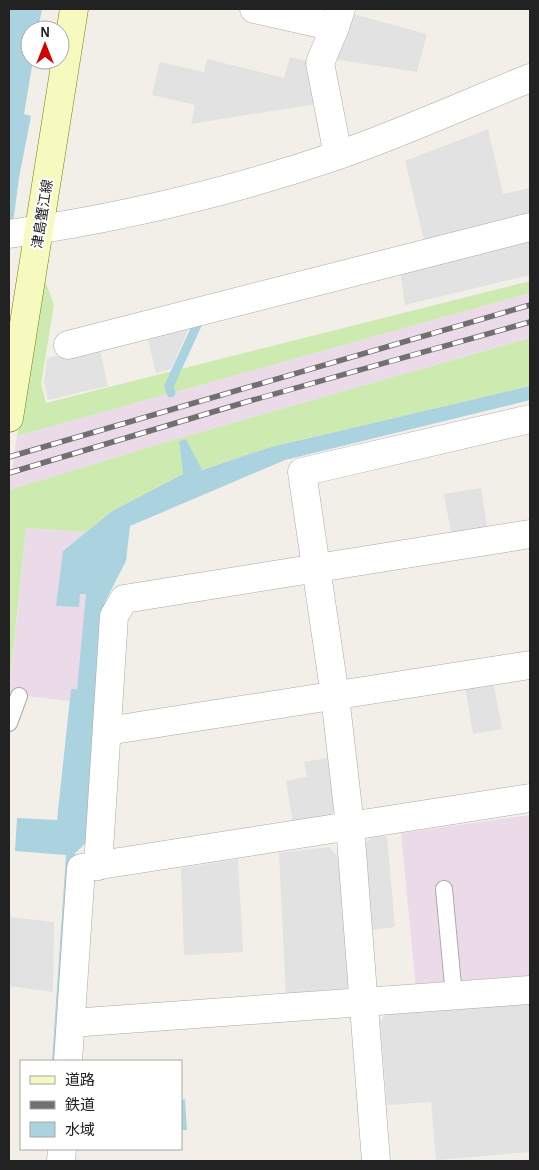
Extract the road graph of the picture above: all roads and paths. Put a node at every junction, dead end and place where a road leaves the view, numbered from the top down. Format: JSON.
{"nodes":[{"id":1,"x":74,"y":9,"type":"edge"},
{"id":2,"x":254,"y":9,"type":"edge"},
{"id":3,"x":338,"y":18,"type":"edge"},
{"id":4,"x":530,"y":78,"type":"edge"},
{"id":5,"x":338,"y":155,"type":"junction"},
{"id":6,"x":530,"y":227,"type":"edge"},
{"id":7,"x":22,"y":232,"type":"edge"},
{"id":8,"x":68,"y":345,"type":"dead end"},
{"id":9,"x":9,"y":418,"type":"edge"},
{"id":10,"x":530,"y":418,"type":"edge"},
{"id":11,"x":530,"y":534,"type":"edge"},
{"id":12,"x":316,"y":568,"type":"junction"},
{"id":13,"x":530,"y":665,"type":"edge"},
{"id":14,"x":19,"y":696,"type":"dead end"},
{"id":15,"x":334,"y":696,"type":"junction"},
{"id":16,"x":9,"y":724,"type":"edge"},
{"id":17,"x":106,"y":731,"type":"junction"},
{"id":18,"x":530,"y":798,"type":"edge"},
{"id":19,"x":350,"y":826,"type":"junction"},
{"id":20,"x":98,"y":866,"type":"junction"},
{"id":21,"x":444,"y":888,"type":"dead end"},
{"id":22,"x":530,"y":990,"type":"edge"},
{"id":23,"x":454,"y":996,"type":"junction"},
{"id":24,"x":364,"y":1002,"type":"junction"},
{"id":25,"x":71,"y":1023,"type":"junction"},
{"id":26,"x":68,"y":1060,"type":"edge"},
{"id":27,"x":376,"y":1161,"type":"edge"}],
"edges":[{"from":1,"to":7,"type":"main road","name":"津島蟹江線"},
{"from":2,"to":3,"type":"street"},
{"from":3,"to":5,"type":"street"},
{"from":4,"to":5,"type":"street"},
{"from":5,"to":7,"type":"street"},
{"from":6,"to":8,"type":"street"},
{"from":7,"to":9,"type":"main road","name":"津島蟹江線"},
{"from":10,"to":12,"type":"street"},
{"from":11,"to":12,"type":"street"},
{"from":12,"to":15,"type":"street"},
{"from":12,"to":17,"type":"street"},
{"from":13,"to":15,"type":"street"},
{"from":14,"to":16,"type":"lane"},
{"from":15,"to":17,"type":"street"},
{"from":15,"to":19,"type":"street"},
{"from":17,"to":20,"type":"street"},
{"from":18,"to":19,"type":"street"},
{"from":19,"to":20,"type":"street"},
{"from":19,"to":24,"type":"street"},
{"from":20,"to":25,"type":"street"},
{"from":21,"to":23,"type":"lane"},
{"from":22,"to":23,"type":"street"},
{"from":23,"to":24,"type":"street"},
{"from":24,"to":25,"type":"street"},
{"from":24,"to":27,"type":"street"},
{"from":25,"to":26,"type":"street"}]}
